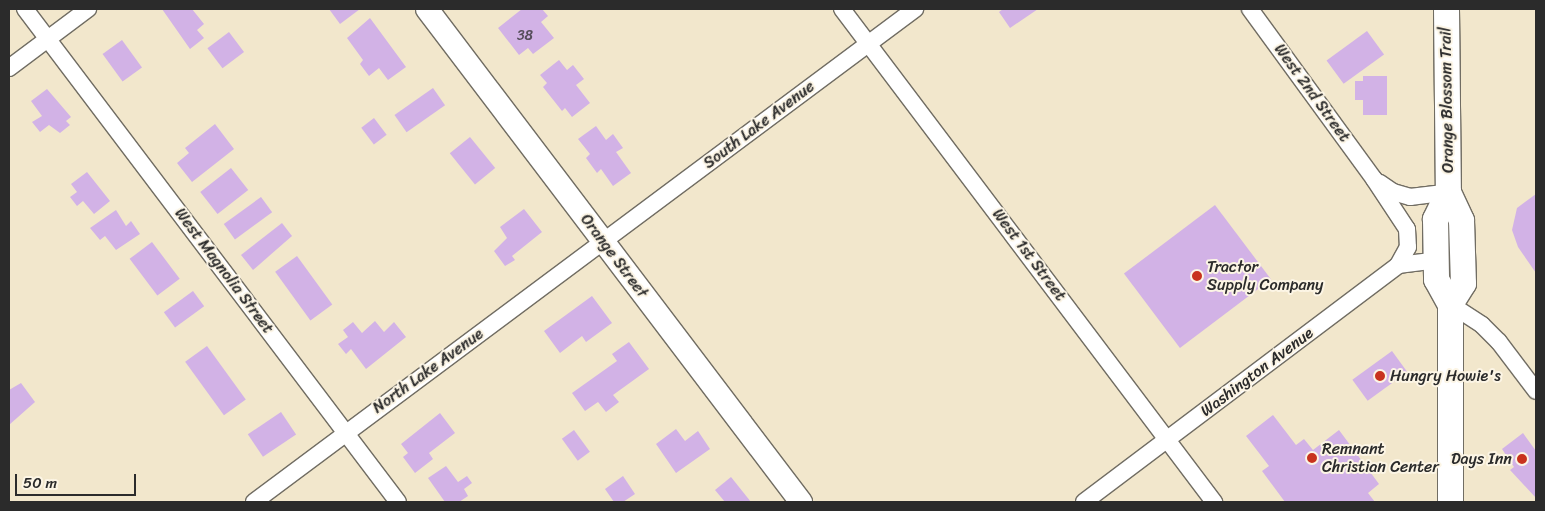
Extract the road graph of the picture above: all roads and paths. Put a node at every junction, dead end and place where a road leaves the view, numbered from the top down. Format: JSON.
{"nodes":[{"id":1,"x":25,"y":9,"type":"edge"},
{"id":2,"x":88,"y":9,"type":"edge"},
{"id":3,"x":427,"y":9,"type":"edge"},
{"id":4,"x":842,"y":9,"type":"edge"},
{"id":5,"x":915,"y":9,"type":"edge"},
{"id":6,"x":1250,"y":9,"type":"edge"},
{"id":7,"x":1446,"y":9,"type":"edge"},
{"id":8,"x":48,"y":40,"type":"junction"},
{"id":9,"x":869,"y":43,"type":"junction"},
{"id":10,"x":9,"y":68,"type":"edge"},
{"id":11,"x":1374,"y":178,"type":"junction"},
{"id":12,"x":1448,"y":192,"type":"junction"},
{"id":13,"x":604,"y":242,"type":"junction"},
{"id":14,"x":1436,"y":260,"type":"junction"},
{"id":15,"x":1398,"y":265,"type":"junction"},
{"id":16,"x":1450,"y":304,"type":"junction"},
{"id":17,"x":1536,"y":391,"type":"edge"},
{"id":18,"x":346,"y":432,"type":"junction"},
{"id":19,"x":1168,"y":440,"type":"junction"},
{"id":20,"x":254,"y":502,"type":"edge"},
{"id":21,"x":398,"y":502,"type":"edge"},
{"id":22,"x":801,"y":502,"type":"edge"},
{"id":23,"x":1084,"y":502,"type":"edge"},
{"id":24,"x":1214,"y":502,"type":"edge"},
{"id":25,"x":1450,"y":502,"type":"edge"}],
"edges":[{"from":1,"to":8,"type":"street","name":"West Magnolia Street"},
{"from":2,"to":8,"type":"street"},
{"from":3,"to":13,"type":"street","name":"Orange Street"},
{"from":4,"to":9,"type":"street","name":"West 1st Street"},
{"from":5,"to":9,"type":"street","name":"South Lake Avenue"},
{"from":6,"to":11,"type":"street","name":"West 2nd Street"},
{"from":7,"to":12,"type":"main road","name":"Orange Blossom Trail"},
{"from":8,"to":10,"type":"street"},
{"from":8,"to":18,"type":"street","name":"West Magnolia Street"},
{"from":9,"to":13,"type":"street","name":"South Lake Avenue"},
{"from":9,"to":19,"type":"street","name":"West 1st Street"},
{"from":11,"to":12,"type":"street","name":"West 2nd Street"},
{"from":11,"to":15,"type":"street","name":"West 2nd Street"},
{"from":12,"to":14,"type":"main road","name":"Orange Blossom Trail"},
{"from":12,"to":16,"type":"main road","name":"Orange Blossom Trail"},
{"from":13,"to":18,"type":"street","name":"North Lake Avenue"},
{"from":13,"to":22,"type":"street","name":"Orange Street"},
{"from":14,"to":15,"type":"street","name":"Washington Avenue"},
{"from":14,"to":16,"type":"main road","name":"Orange Blossom Trail"},
{"from":15,"to":19,"type":"street","name":"Washington Avenue"},
{"from":16,"to":17,"type":"street"},
{"from":16,"to":25,"type":"main road","name":"Orange Blossom Trail"},
{"from":18,"to":20,"type":"street","name":"North Lake Avenue"},
{"from":18,"to":21,"type":"street","name":"West Magnolia Street"},
{"from":19,"to":23,"type":"street","name":"Washington Avenue"},
{"from":19,"to":24,"type":"street","name":"West 1st Street"}]}
